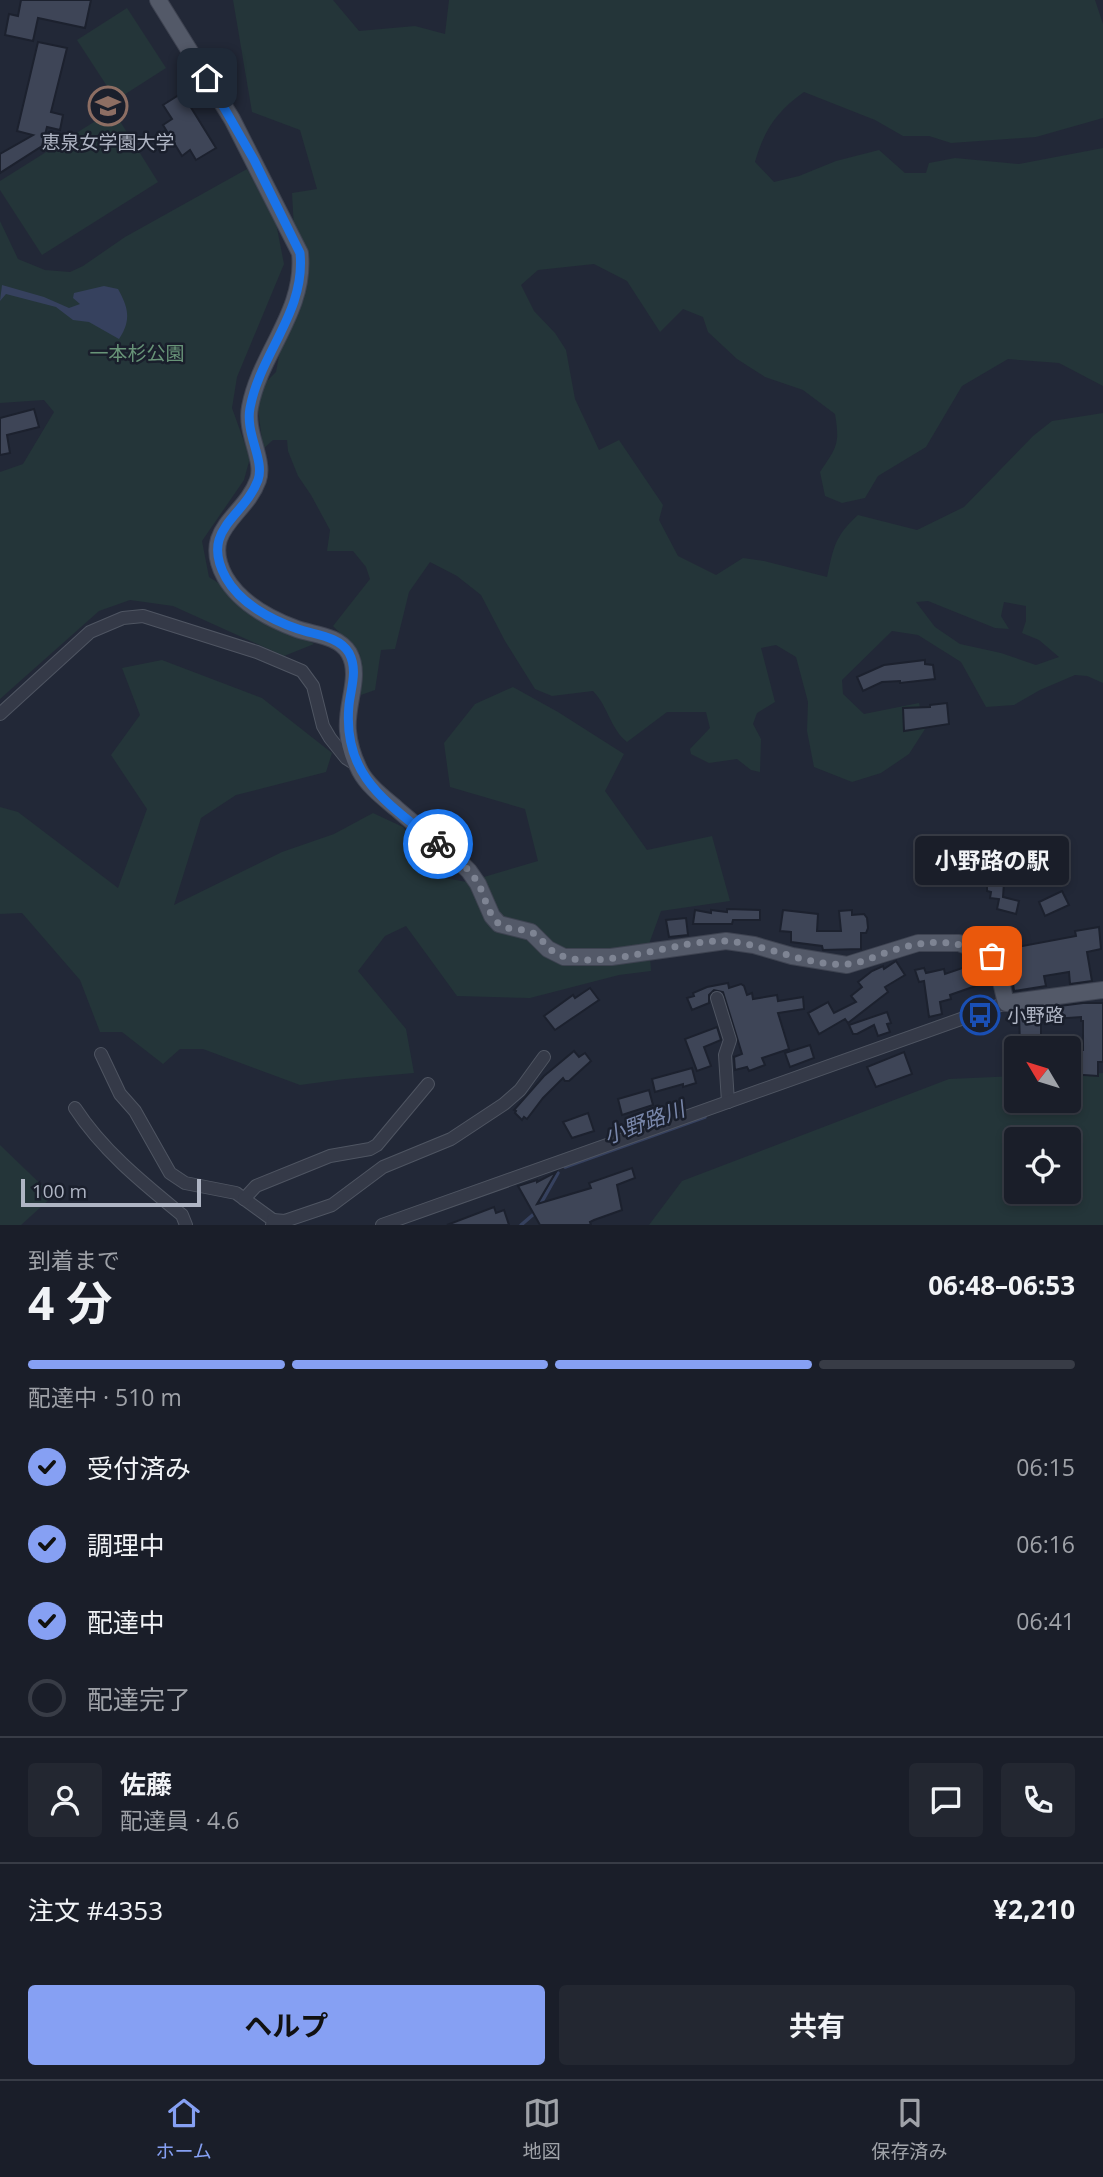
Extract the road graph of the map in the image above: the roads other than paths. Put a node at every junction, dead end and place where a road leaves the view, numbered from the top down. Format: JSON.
{"nodes":[{"id":1,"x":158,"y":0,"type":"edge"},
{"id":2,"x":0,"y":714,"type":"edge"},
{"id":3,"x":357,"y":765,"type":"junction"},
{"id":4,"x":1103,"y":990,"type":"edge"},
{"id":5,"x":717,"y":998,"type":"dead end"},
{"id":6,"x":1006,"y":1003,"type":"junction"},
{"id":7,"x":101,"y":1054,"type":"dead end"},
{"id":8,"x":544,"y":1057,"type":"dead end"},
{"id":9,"x":428,"y":1084,"type":"dead end"},
{"id":10,"x":728,"y":1102,"type":"junction"},
{"id":11,"x":75,"y":1108,"type":"dead end"},
{"id":12,"x":244,"y":1199,"type":"junction"},
{"id":13,"x":273,"y":1223,"type":"edge"},
{"id":14,"x":186,"y":1225,"type":"edge"},
{"id":15,"x":382,"y":1225,"type":"edge"}],
"edges":[{"from":1,"to":3,"type":"main road"},
{"from":2,"to":3,"type":"street"},
{"from":3,"to":6,"type":"main road"},
{"from":4,"to":6,"type":"main road"},
{"from":5,"to":10,"type":"street"},
{"from":6,"to":10,"type":"street"},
{"from":7,"to":12,"type":"street"},
{"from":8,"to":13,"type":"street"},
{"from":9,"to":12,"type":"street"},
{"from":10,"to":15,"type":"street"},
{"from":11,"to":14,"type":"street"},
{"from":12,"to":13,"type":"street"}]}
